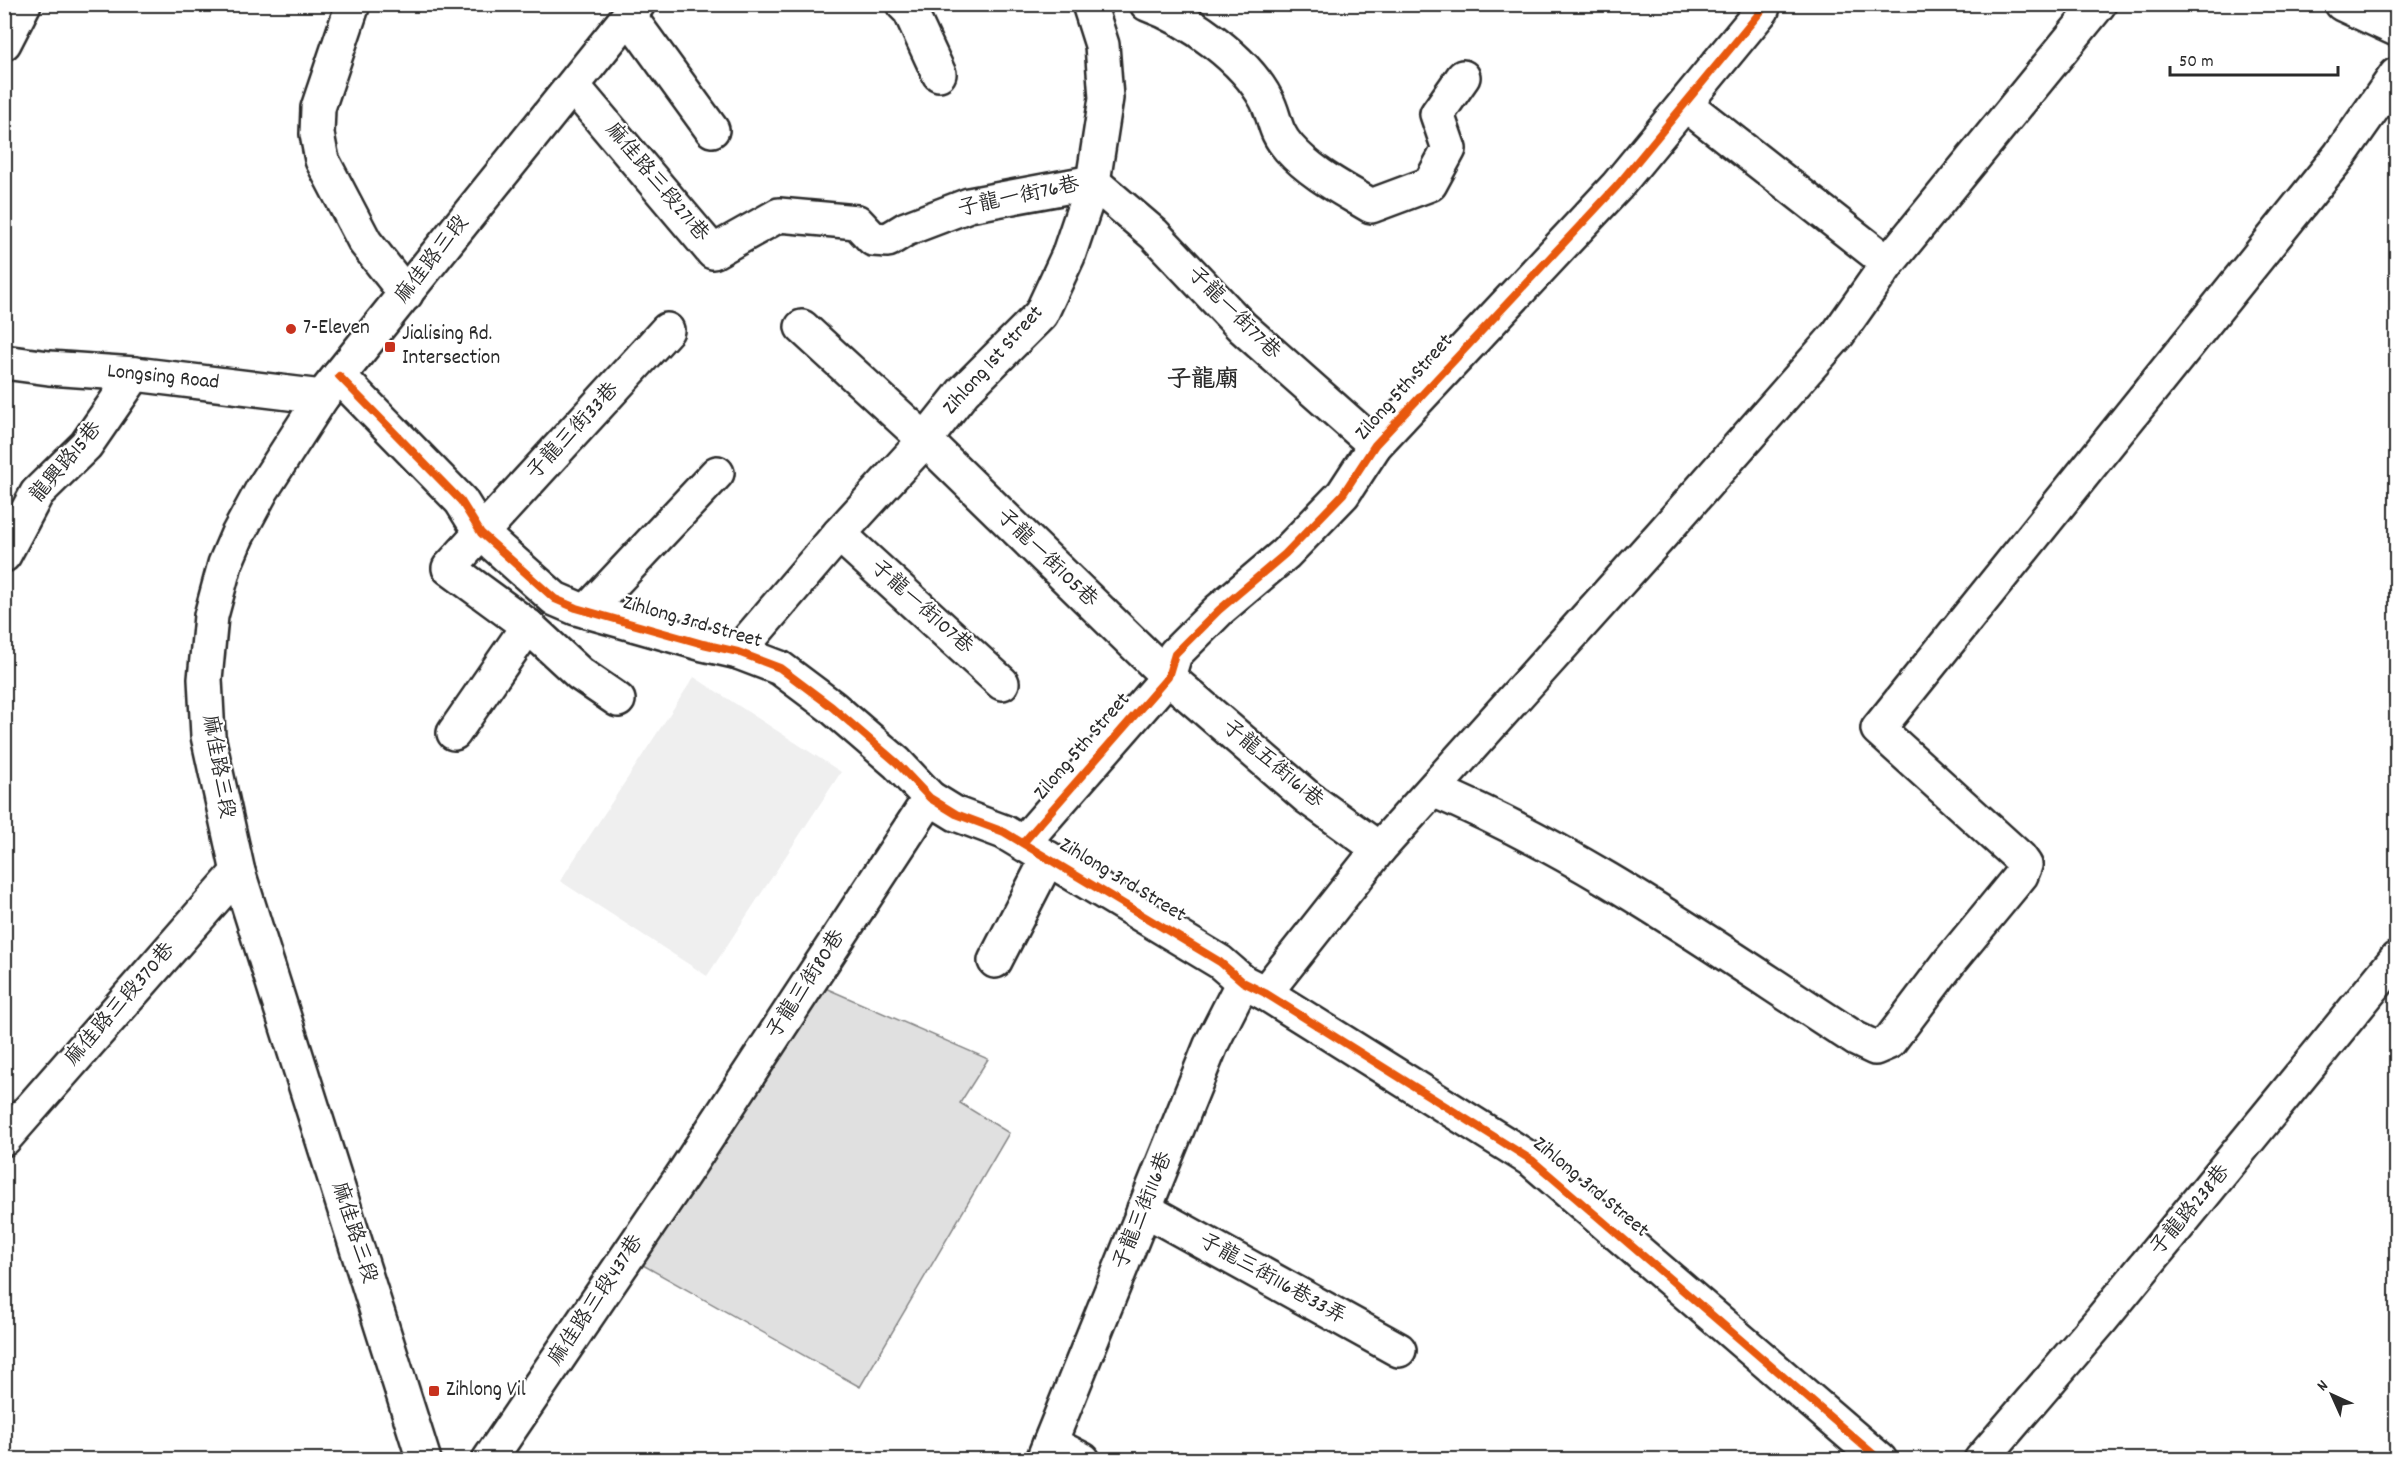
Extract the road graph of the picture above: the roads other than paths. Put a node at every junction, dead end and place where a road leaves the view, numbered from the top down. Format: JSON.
{"nodes":[{"id":1,"x":24,"y":4,"type":"edge"},
{"id":2,"x":353,"y":4,"type":"edge"},
{"id":3,"x":903,"y":4,"type":"edge"},
{"id":4,"x":1089,"y":4,"type":"edge"},
{"id":5,"x":1147,"y":4,"type":"edge"},
{"id":6,"x":1764,"y":4,"type":"edge"},
{"id":7,"x":2100,"y":4,"type":"edge"},
{"id":8,"x":2342,"y":4,"type":"edge"},
{"id":9,"x":634,"y":10,"type":"edge"},
{"id":10,"x":2397,"y":29,"type":"edge"},
{"id":11,"x":4,"y":43,"type":"edge"},
{"id":12,"x":939,"y":74,"type":"dead end"},
{"id":13,"x":2397,"y":75,"type":"edge"},
{"id":14,"x":1463,"y":77,"type":"dead end"},
{"id":15,"x":573,"y":86,"type":"junction"},
{"id":16,"x":1685,"y":104,"type":"junction"},
{"id":17,"x":712,"y":130,"type":"dead end"},
{"id":18,"x":1093,"y":182,"type":"junction"},
{"id":19,"x":779,"y":214,"type":"joint"},
{"id":20,"x":1888,"y":263,"type":"junction"},
{"id":21,"x":406,"y":294,"type":"junction"},
{"id":22,"x":802,"y":327,"type":"dead end"},
{"id":23,"x":667,"y":330,"type":"dead end"},
{"id":24,"x":4,"y":362,"type":"edge"},
{"id":25,"x":135,"y":374,"type":"junction"},
{"id":26,"x":330,"y":386,"type":"junction"},
{"id":27,"x":925,"y":440,"type":"junction"},
{"id":28,"x":1375,"y":446,"type":"junction"},
{"id":29,"x":717,"y":473,"type":"dead end"},
{"id":30,"x":481,"y":533,"type":"junction"},
{"id":31,"x":839,"y":534,"type":"junction"},
{"id":32,"x":4,"y":555,"type":"edge"},
{"id":33,"x":587,"y":611,"type":"junction"},
{"id":34,"x":528,"y":626,"type":"junction"},
{"id":35,"x":738,"y":652,"type":"junction"},
{"id":36,"x":1168,"y":677,"type":"junction"},
{"id":37,"x":1002,"y":683,"type":"dead end"},
{"id":38,"x":618,"y":700,"type":"dead end"},
{"id":39,"x":454,"y":732,"type":"dead end"},
{"id":40,"x":1433,"y":790,"type":"junction"},
{"id":41,"x":930,"y":798,"type":"junction"},
{"id":42,"x":1379,"y":849,"type":"junction"},
{"id":43,"x":1035,"y":851,"type":"junction"},
{"id":44,"x":238,"y":872,"type":"junction"},
{"id":45,"x":2397,"y":959,"type":"edge"},
{"id":46,"x":995,"y":961,"type":"dead end"},
{"id":47,"x":1254,"y":987,"type":"junction"},
{"id":48,"x":4,"y":1139,"type":"edge"},
{"id":49,"x":684,"y":1173,"type":"joint"},
{"id":50,"x":1144,"y":1209,"type":"junction"},
{"id":51,"x":1399,"y":1350,"type":"dead end"},
{"id":52,"x":1047,"y":1451,"type":"edge"},
{"id":53,"x":424,"y":1460,"type":"edge"},
{"id":54,"x":489,"y":1460,"type":"edge"},
{"id":55,"x":1083,"y":1460,"type":"edge"},
{"id":56,"x":1880,"y":1460,"type":"edge"},
{"id":57,"x":1982,"y":1460,"type":"edge"}],
"edges":[{"from":1,"to":11,"type":"street"},
{"from":2,"to":21,"type":"street"},
{"from":3,"to":12,"type":"street"},
{"from":4,"to":18,"type":"street","name":"Zihlong 1st Street"},
{"from":5,"to":14,"type":"street"},
{"from":6,"to":16,"type":"street","name":"Zilong 5th Street"},
{"from":7,"to":20,"type":"street","name":"子龍三街116巷"},
{"from":8,"to":10,"type":"street"},
{"from":9,"to":15,"type":"street","name":"麻佳路三段"},
{"from":9,"to":17,"type":"street"},
{"from":13,"to":40,"type":"street"},
{"from":15,"to":19,"type":"street","name":"麻佳路三段271巷"},
{"from":15,"to":21,"type":"street","name":"麻佳路三段"},
{"from":16,"to":20,"type":"street"},
{"from":16,"to":28,"type":"street","name":"Zilong 5th Street"},
{"from":18,"to":19,"type":"street","name":"子龍一街76巷"},
{"from":18,"to":27,"type":"street","name":"Zihlong 1st Street"},
{"from":18,"to":28,"type":"street","name":"子龍一街77巷"},
{"from":20,"to":40,"type":"street","name":"子龍三街116巷"},
{"from":21,"to":26,"type":"street","name":"麻佳路三段"},
{"from":22,"to":27,"type":"street","name":"子龍一街105巷"},
{"from":23,"to":30,"type":"street","name":"子龍三街33巷"},
{"from":24,"to":25,"type":"street","name":"Longsing Road"},
{"from":25,"to":26,"type":"street","name":"Longsing Road"},
{"from":25,"to":32,"type":"street","name":"龍興路15巷"},
{"from":26,"to":30,"type":"street","name":"Zihlong 3rd Street"},
{"from":26,"to":44,"type":"street","name":"麻佳路三段"},
{"from":27,"to":31,"type":"street","name":"Zihlong 1st Street"},
{"from":27,"to":36,"type":"street","name":"子龍一街105巷"},
{"from":28,"to":36,"type":"street","name":"Zilong 5th Street"},
{"from":29,"to":33,"type":"street"},
{"from":30,"to":33,"type":"street","name":"Zihlong 3rd Street"},
{"from":30,"to":34,"type":"street","name":"子龍三街33巷"},
{"from":31,"to":35,"type":"street","name":"Zihlong 1st Street"},
{"from":31,"to":37,"type":"street","name":"子龍一街107巷"},
{"from":33,"to":35,"type":"street","name":"Zihlong 3rd Street"},
{"from":34,"to":38,"type":"street"},
{"from":34,"to":39,"type":"street"},
{"from":35,"to":41,"type":"street","name":"Zihlong 3rd Street"},
{"from":36,"to":42,"type":"street","name":"子龍五街161巷"},
{"from":36,"to":43,"type":"street","name":"Zilong 5th Street"},
{"from":40,"to":42,"type":"street","name":"子龍三街116巷"},
{"from":41,"to":43,"type":"street","name":"Zihlong 3rd Street"},
{"from":41,"to":49,"type":"street","name":"子龍三街80巷"},
{"from":42,"to":47,"type":"street","name":"子龍三街116巷"},
{"from":43,"to":46,"type":"street","name":"Zilong 5th Street"},
{"from":43,"to":47,"type":"street","name":"Zihlong 3rd Street"},
{"from":44,"to":48,"type":"street","name":"麻佳路三段370巷"},
{"from":44,"to":53,"type":"street","name":"麻佳路三段"},
{"from":45,"to":57,"type":"street","name":"子龍路238巷"},
{"from":47,"to":50,"type":"street","name":"子龍三街116巷"},
{"from":47,"to":56,"type":"street","name":"Zihlong 3rd Street"},
{"from":49,"to":54,"type":"street","name":"麻佳路三段437巷"},
{"from":50,"to":51,"type":"street","name":"子龍三街116巷33弄"},
{"from":50,"to":52,"type":"street","name":"子龍三街116巷"},
{"from":52,"to":55,"type":"street"}]}
